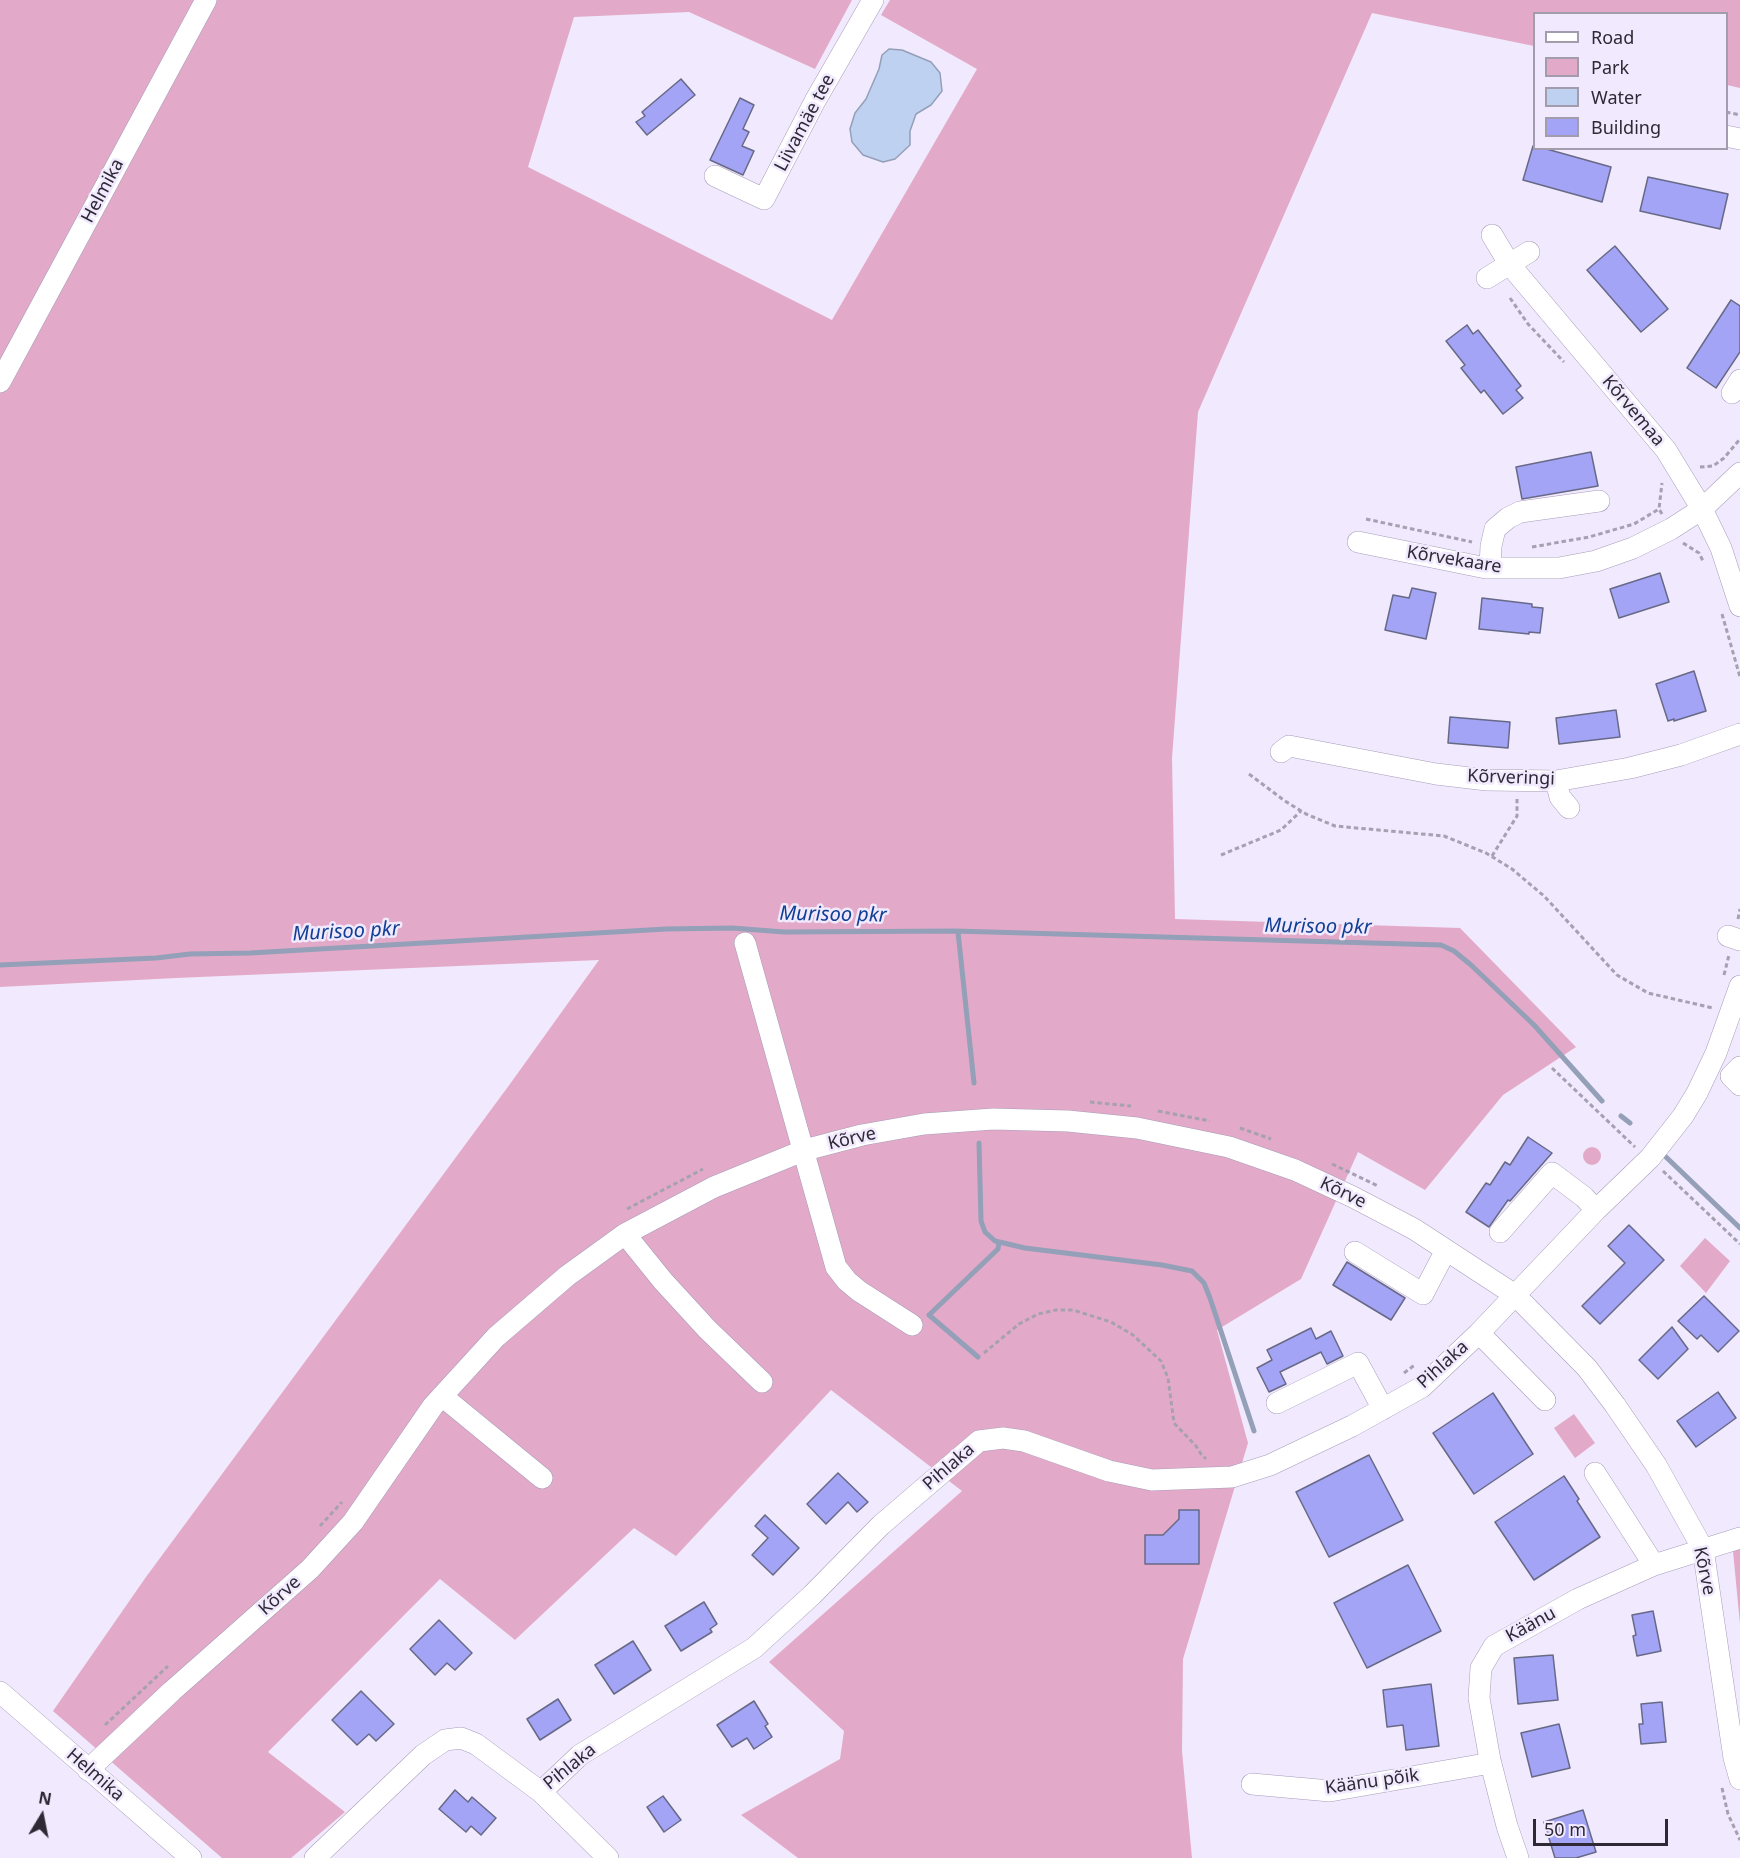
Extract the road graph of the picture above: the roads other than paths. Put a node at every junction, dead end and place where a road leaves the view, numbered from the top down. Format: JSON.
{"nodes":[{"id":1,"x":206,"y":0,"type":"edge"},
{"id":2,"x":873,"y":0,"type":"edge"},
{"id":3,"x":716,"y":176,"type":"dead end"},
{"id":4,"x":1492,"y":236,"type":"dead end"},
{"id":5,"x":1529,"y":252,"type":"dead end"},
{"id":6,"x":1497,"y":272,"type":"junction"},
{"id":7,"x":0,"y":382,"type":"edge"},
{"id":8,"x":1740,"y":473,"type":"edge"},
{"id":9,"x":1599,"y":501,"type":"dead end"},
{"id":10,"x":1702,"y":509,"type":"junction"},
{"id":11,"x":1358,"y":542,"type":"dead end"},
{"id":12,"x":1490,"y":568,"type":"junction"},
{"id":13,"x":1731,"y":609,"type":"edge"},
{"id":14,"x":1740,"y":734,"type":"edge"},
{"id":15,"x":1281,"y":752,"type":"dead end"},
{"id":16,"x":1556,"y":781,"type":"junction"},
{"id":17,"x":1569,"y":808,"type":"dead end"},
{"id":18,"x":746,"y":943,"type":"dead end"},
{"id":19,"x":1740,"y":986,"type":"edge"},
{"id":20,"x":1740,"y":1066,"type":"edge"},
{"id":21,"x":1740,"y":1085,"type":"edge"},
{"id":22,"x":805,"y":1150,"type":"junction"},
{"id":23,"x":1596,"y":1210,"type":"junction"},
{"id":24,"x":1500,"y":1232,"type":"dead end"},
{"id":25,"x":625,"y":1234,"type":"junction"},
{"id":26,"x":1446,"y":1250,"type":"junction"},
{"id":27,"x":1355,"y":1252,"type":"dead end"},
{"id":28,"x":1515,"y":1295,"type":"junction"},
{"id":29,"x":912,"y":1324,"type":"dead end"},
{"id":30,"x":1479,"y":1333,"type":"junction"},
{"id":31,"x":762,"y":1382,"type":"dead end"},
{"id":32,"x":442,"y":1396,"type":"junction"},
{"id":33,"x":1545,"y":1400,"type":"dead end"},
{"id":34,"x":1277,"y":1403,"type":"dead end"},
{"id":35,"x":1383,"y":1409,"type":"junction"},
{"id":36,"x":1595,"y":1473,"type":"dead end"},
{"id":37,"x":542,"y":1478,"type":"dead end"},
{"id":38,"x":1740,"y":1538,"type":"edge"},
{"id":39,"x":1702,"y":1549,"type":"junction"},
{"id":40,"x":1654,"y":1565,"type":"junction"},
{"id":41,"x":0,"y":1692,"type":"edge"},
{"id":42,"x":1491,"y":1763,"type":"junction"},
{"id":43,"x":88,"y":1770,"type":"junction"},
{"id":44,"x":1740,"y":1779,"type":"edge"},
{"id":45,"x":1252,"y":1784,"type":"dead end"},
{"id":46,"x":541,"y":1792,"type":"junction"},
{"id":47,"x":191,"y":1858,"type":"edge"},
{"id":48,"x":315,"y":1858,"type":"edge"},
{"id":49,"x":608,"y":1858,"type":"edge"},
{"id":50,"x":1518,"y":1858,"type":"edge"}],
"edges":[{"from":1,"to":7,"type":"street","name":"Helmika"},
{"from":2,"to":3,"type":"street","name":"Liivamäe tee"},
{"from":4,"to":6,"type":"street","name":"Kõrvemaa"},
{"from":5,"to":6,"type":"street"},
{"from":6,"to":10,"type":"street","name":"Kõrvemaa"},
{"from":8,"to":10,"type":"street","name":"Kõrvekaare"},
{"from":9,"to":12,"type":"street"},
{"from":10,"to":12,"type":"street","name":"Kõrvekaare"},
{"from":10,"to":13,"type":"street","name":"Kõrvemaa"},
{"from":11,"to":12,"type":"street","name":"Kõrvekaare"},
{"from":14,"to":16,"type":"street","name":"Kõrveringi"},
{"from":15,"to":16,"type":"street","name":"Kõrveringi"},
{"from":16,"to":17,"type":"street"},
{"from":18,"to":22,"type":"street"},
{"from":19,"to":23,"type":"street","name":"Pihlaka"},
{"from":20,"to":21,"type":"street"},
{"from":22,"to":25,"type":"street","name":"Kõrve"},
{"from":22,"to":26,"type":"street","name":"Kõrve"},
{"from":22,"to":29,"type":"street"},
{"from":23,"to":24,"type":"street"},
{"from":23,"to":28,"type":"street","name":"Pihlaka"},
{"from":25,"to":31,"type":"street"},
{"from":25,"to":32,"type":"street","name":"Kõrve"},
{"from":26,"to":27,"type":"street"},
{"from":26,"to":28,"type":"street","name":"Kõrve"},
{"from":28,"to":30,"type":"street","name":"Pihlaka"},
{"from":28,"to":39,"type":"street","name":"Kõrve"},
{"from":30,"to":33,"type":"street"},
{"from":30,"to":35,"type":"street","name":"Pihlaka"},
{"from":32,"to":37,"type":"street"},
{"from":32,"to":43,"type":"street","name":"Kõrve"},
{"from":34,"to":35,"type":"street"},
{"from":35,"to":46,"type":"street","name":"Pihlaka"},
{"from":36,"to":40,"type":"street"},
{"from":38,"to":39,"type":"street","name":"Käänu"},
{"from":39,"to":40,"type":"street","name":"Käänu"},
{"from":39,"to":44,"type":"street","name":"Kõrve"},
{"from":40,"to":42,"type":"street","name":"Käänu"},
{"from":41,"to":43,"type":"street","name":"Helmika"},
{"from":42,"to":45,"type":"street","name":"Käänu põik"},
{"from":42,"to":50,"type":"street","name":"Käänu"},
{"from":43,"to":47,"type":"street","name":"Helmika"},
{"from":46,"to":48,"type":"street","name":"Pihlaka"},
{"from":46,"to":49,"type":"street"}]}
